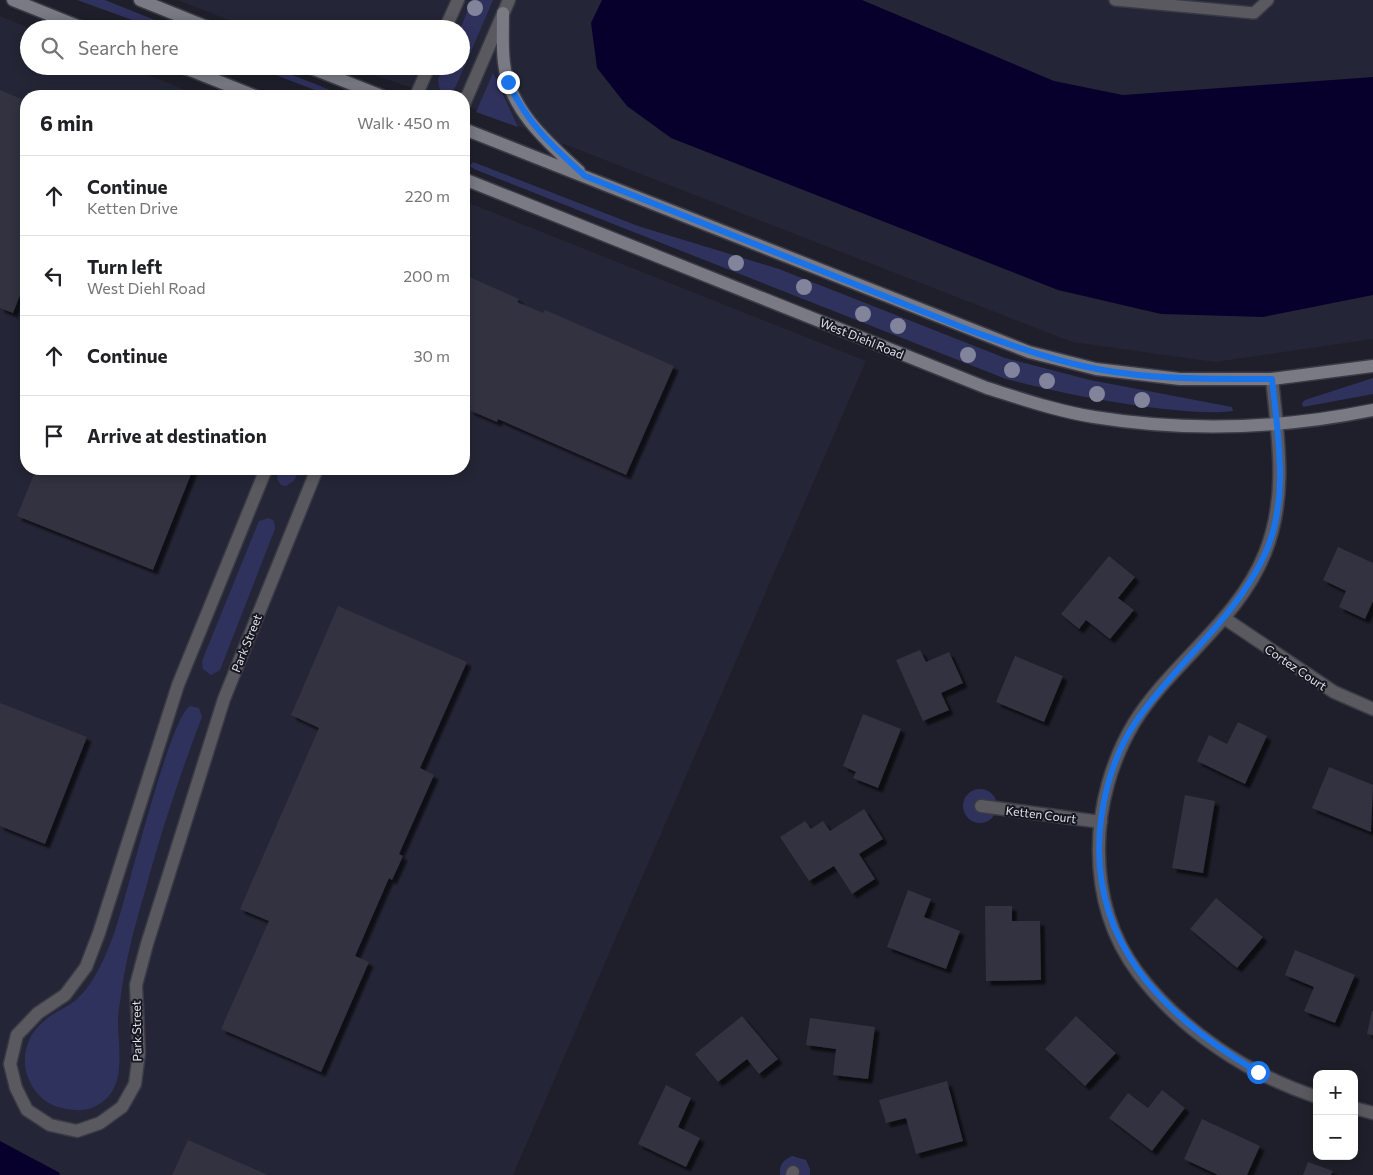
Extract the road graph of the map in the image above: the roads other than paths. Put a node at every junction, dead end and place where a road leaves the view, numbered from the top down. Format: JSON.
{"nodes":[{"id":1,"x":13,"y":0,"type":"edge"},
{"id":2,"x":140,"y":0,"type":"edge"},
{"id":3,"x":458,"y":0,"type":"edge"},
{"id":4,"x":509,"y":0,"type":"edge"},
{"id":5,"x":1115,"y":0,"type":"edge"},
{"id":6,"x":1268,"y":0,"type":"edge"},
{"id":7,"x":503,"y":13,"type":"junction"},
{"id":8,"x":63,"y":20,"type":"edge"},
{"id":9,"x":190,"y":20,"type":"edge"},
{"id":10,"x":449,"y":20,"type":"edge"},
{"id":11,"x":203,"y":75,"type":"edge"},
{"id":12,"x":329,"y":75,"type":"edge"},
{"id":13,"x":425,"y":75,"type":"edge"},
{"id":14,"x":241,"y":90,"type":"edge"},
{"id":15,"x":367,"y":90,"type":"edge"},
{"id":16,"x":419,"y":90,"type":"edge"},
{"id":17,"x":470,"y":90,"type":"edge"},
{"id":18,"x":470,"y":130,"type":"edge"},
{"id":19,"x":585,"y":176,"type":"junction"},
{"id":20,"x":470,"y":181,"type":"edge"},
{"id":21,"x":1373,"y":366,"type":"edge"},
{"id":22,"x":1272,"y":379,"type":"junction"},
{"id":23,"x":1373,"y":410,"type":"edge"},
{"id":24,"x":1277,"y":425,"type":"junction"},
{"id":25,"x":264,"y":475,"type":"edge"},
{"id":26,"x":315,"y":475,"type":"edge"},
{"id":27,"x":1224,"y":618,"type":"junction"},
{"id":28,"x":1373,"y":709,"type":"edge"},
{"id":29,"x":981,"y":806,"type":"dead end"},
{"id":30,"x":1101,"y":822,"type":"junction"},
{"id":31,"x":1313,"y":1095,"type":"edge"},
{"id":32,"x":1358,"y":1109,"type":"edge"},
{"id":33,"x":1373,"y":1112,"type":"edge"}],
"edges":[{"from":1,"to":8,"type":"street"},
{"from":2,"to":9,"type":"street"},
{"from":3,"to":10,"type":"street"},
{"from":4,"to":7,"type":"street"},
{"from":5,"to":6,"type":"lane"},
{"from":7,"to":17,"type":"street"},
{"from":7,"to":19,"type":"street"},
{"from":11,"to":14,"type":"street"},
{"from":12,"to":15,"type":"street"},
{"from":13,"to":16,"type":"street"},
{"from":18,"to":19,"type":"street"},
{"from":19,"to":22,"type":"street"},
{"from":20,"to":24,"type":"street","name":"West Diehl Road"},
{"from":21,"to":22,"type":"street"},
{"from":22,"to":24,"type":"street"},
{"from":23,"to":24,"type":"street","name":"West Diehl Road"},
{"from":24,"to":27,"type":"street"},
{"from":25,"to":26,"type":"street","name":"Park Street"},
{"from":27,"to":28,"type":"street","name":"Cortez Court"},
{"from":27,"to":30,"type":"street"},
{"from":29,"to":30,"type":"street","name":"Ketten Court"},
{"from":30,"to":31,"type":"street"},
{"from":32,"to":33,"type":"street"}]}
